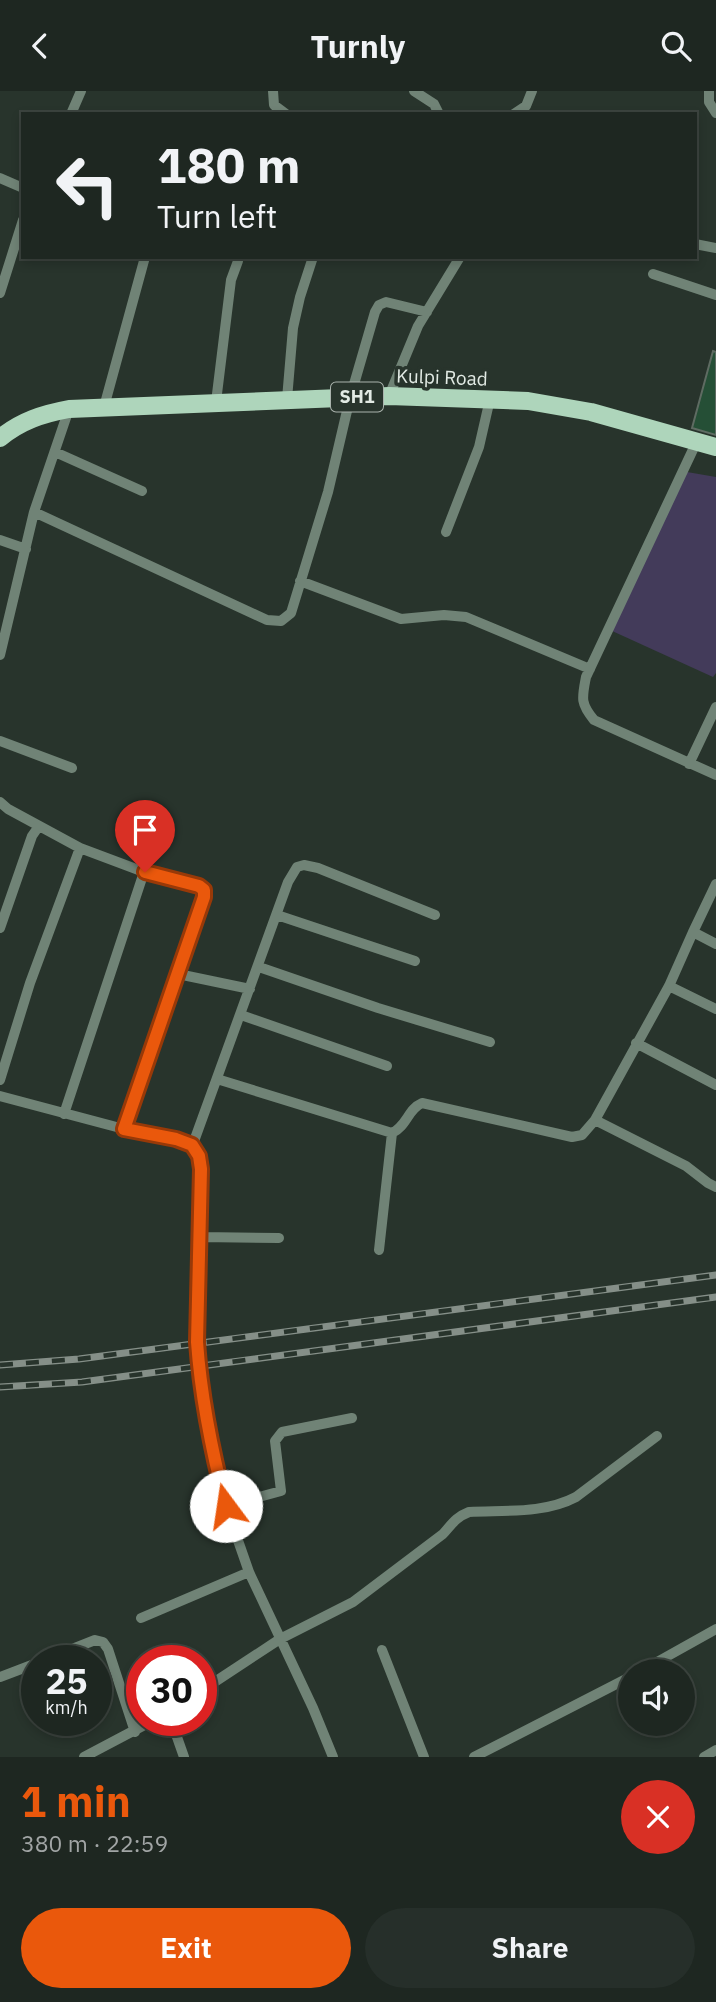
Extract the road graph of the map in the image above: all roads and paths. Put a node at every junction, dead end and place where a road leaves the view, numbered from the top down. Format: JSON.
{"nodes":[{"id":1,"x":81,"y":91,"type":"edge"},
{"id":2,"x":273,"y":91,"type":"edge"},
{"id":3,"x":414,"y":91,"type":"edge"},
{"id":4,"x":532,"y":91,"type":"edge"},
{"id":5,"x":709,"y":91,"type":"edge"},
{"id":6,"x":72,"y":112,"type":"edge"},
{"id":7,"x":283,"y":112,"type":"edge"},
{"id":8,"x":438,"y":112,"type":"edge"},
{"id":9,"x":517,"y":112,"type":"edge"},
{"id":10,"x":716,"y":113,"type":"edge"},
{"id":11,"x":0,"y":178,"type":"edge"},
{"id":12,"x":21,"y":187,"type":"edge"},
{"id":13,"x":21,"y":226,"type":"edge"},
{"id":14,"x":697,"y":244,"type":"edge"},
{"id":15,"x":716,"y":248,"type":"edge"},
{"id":16,"x":144,"y":259,"type":"edge"},
{"id":17,"x":312,"y":259,"type":"edge"},
{"id":18,"x":459,"y":259,"type":"edge"},
{"id":19,"x":238,"y":261,"type":"dead end"},
{"id":20,"x":653,"y":274,"type":"dead end"},
{"id":21,"x":0,"y":293,"type":"edge"},
{"id":22,"x":716,"y":295,"type":"edge"},
{"id":23,"x":427,"y":312,"type":"junction"},
{"id":24,"x":389,"y":396,"type":"junction"},
{"id":25,"x":350,"y":398,"type":"junction"},
{"id":26,"x":490,"y":399,"type":"junction"},
{"id":27,"x":287,"y":400,"type":"junction"},
{"id":28,"x":216,"y":402,"type":"junction"},
{"id":29,"x":104,"y":407,"type":"junction"},
{"id":30,"x":69,"y":409,"type":"junction"},
{"id":31,"x":0,"y":438,"type":"edge"},
{"id":32,"x":698,"y":442,"type":"junction"},
{"id":33,"x":716,"y":447,"type":"edge"},
{"id":34,"x":55,"y":451,"type":"junction"},
{"id":35,"x":142,"y":491,"type":"dead end"},
{"id":36,"x":34,"y":512,"type":"junction"},
{"id":37,"x":446,"y":533,"type":"dead end"},
{"id":38,"x":0,"y":540,"type":"edge"},
{"id":39,"x":26,"y":549,"type":"junction"},
{"id":40,"x":300,"y":581,"type":"junction"},
{"id":41,"x":0,"y":655,"type":"edge"},
{"id":42,"x":590,"y":669,"type":"junction"},
{"id":43,"x":716,"y":707,"type":"edge"},
{"id":44,"x":0,"y":741,"type":"edge"},
{"id":45,"x":689,"y":764,"type":"junction"},
{"id":46,"x":72,"y":768,"type":"dead end"},
{"id":47,"x":716,"y":775,"type":"edge"},
{"id":48,"x":0,"y":802,"type":"edge"},
{"id":49,"x":39,"y":826,"type":"junction"},
{"id":50,"x":80,"y":848,"type":"junction"},
{"id":51,"x":145,"y":872,"type":"junction"},
{"id":52,"x":716,"y":884,"type":"edge"},
{"id":53,"x":278,"y":915,"type":"junction"},
{"id":54,"x":435,"y":915,"type":"dead end"},
{"id":55,"x":0,"y":928,"type":"edge"},
{"id":56,"x":693,"y":932,"type":"junction"},
{"id":57,"x":716,"y":944,"type":"edge"},
{"id":58,"x":415,"y":961,"type":"dead end"},
{"id":59,"x":259,"y":967,"type":"junction"},
{"id":60,"x":178,"y":974,"type":"junction"},
{"id":61,"x":668,"y":986,"type":"junction"},
{"id":62,"x":250,"y":989,"type":"junction"},
{"id":63,"x":716,"y":1009,"type":"edge"},
{"id":64,"x":241,"y":1015,"type":"junction"},
{"id":65,"x":490,"y":1042,"type":"dead end"},
{"id":66,"x":636,"y":1043,"type":"junction"},
{"id":67,"x":387,"y":1066,"type":"dead end"},
{"id":68,"x":217,"y":1079,"type":"junction"},
{"id":69,"x":0,"y":1080,"type":"edge"},
{"id":70,"x":716,"y":1085,"type":"edge"},
{"id":71,"x":0,"y":1096,"type":"edge"},
{"id":72,"x":64,"y":1114,"type":"junction"},
{"id":73,"x":595,"y":1120,"type":"junction"},
{"id":74,"x":124,"y":1129,"type":"junction"},
{"id":75,"x":392,"y":1133,"type":"junction"},
{"id":76,"x":192,"y":1145,"type":"junction"},
{"id":77,"x":716,"y":1187,"type":"edge"},
{"id":78,"x":200,"y":1237,"type":"junction"},
{"id":79,"x":279,"y":1238,"type":"dead end"},
{"id":80,"x":379,"y":1250,"type":"dead end"},
{"id":81,"x":352,"y":1418,"type":"dead end"},
{"id":82,"x":657,"y":1436,"type":"dead end"},
{"id":83,"x":226,"y":1506,"type":"junction"},
{"id":84,"x":248,"y":1572,"type":"junction"},
{"id":85,"x":141,"y":1618,"type":"dead end"},
{"id":86,"x":716,"y":1629,"type":"edge"},
{"id":87,"x":280,"y":1639,"type":"junction"},
{"id":88,"x":82,"y":1645,"type":"edge"},
{"id":89,"x":105,"y":1645,"type":"edge"},
{"id":90,"x":382,"y":1650,"type":"dead end"},
{"id":91,"x":662,"y":1659,"type":"edge"},
{"id":92,"x":112,"y":1662,"type":"edge"},
{"id":93,"x":21,"y":1669,"type":"edge"},
{"id":94,"x":0,"y":1677,"type":"edge"},
{"id":95,"x":217,"y":1680,"type":"edge"},
{"id":96,"x":618,"y":1683,"type":"edge"},
{"id":97,"x":126,"y":1705,"type":"edge"},
{"id":98,"x":127,"y":1736,"type":"edge"},
{"id":99,"x":177,"y":1736,"type":"edge"},
{"id":100,"x":716,"y":1750,"type":"edge"},
{"id":101,"x":84,"y":1757,"type":"edge"},
{"id":102,"x":184,"y":1757,"type":"edge"},
{"id":103,"x":333,"y":1757,"type":"edge"},
{"id":104,"x":424,"y":1757,"type":"edge"},
{"id":105,"x":474,"y":1757,"type":"edge"},
{"id":106,"x":704,"y":1757,"type":"edge"}],
"edges":[{"from":1,"to":6,"type":"street"},
{"from":2,"to":7,"type":"street"},
{"from":3,"to":8,"type":"street"},
{"from":4,"to":9,"type":"street"},
{"from":5,"to":10,"type":"street"},
{"from":11,"to":12,"type":"street"},
{"from":13,"to":21,"type":"street"},
{"from":14,"to":15,"type":"street"},
{"from":16,"to":29,"type":"street"},
{"from":17,"to":27,"type":"street"},
{"from":18,"to":23,"type":"street"},
{"from":19,"to":28,"type":"street"},
{"from":20,"to":22,"type":"street"},
{"from":23,"to":24,"type":"street"},
{"from":23,"to":25,"type":"street"},
{"from":24,"to":25,"type":"main road","name":"Kulpi Road","number":"SH1"},
{"from":24,"to":26,"type":"main road","name":"Kulpi Road","number":"SH1"},
{"from":25,"to":27,"type":"main road","name":"Kulpi Road","number":"SH1"},
{"from":25,"to":40,"type":"street"},
{"from":26,"to":32,"type":"main road","name":"Kulpi Road","number":"SH1"},
{"from":26,"to":37,"type":"street"},
{"from":27,"to":28,"type":"main road","name":"Kulpi Road","number":"SH1"},
{"from":28,"to":29,"type":"main road","name":"Kulpi Road","number":"SH1"},
{"from":29,"to":30,"type":"main road","name":"Kulpi Road","number":"SH1"},
{"from":30,"to":31,"type":"main road","name":"Kulpi Road","number":"SH1"},
{"from":30,"to":34,"type":"street"},
{"from":32,"to":33,"type":"main road","name":"Kulpi Road","number":"SH1"},
{"from":32,"to":42,"type":"street"},
{"from":34,"to":35,"type":"street"},
{"from":34,"to":36,"type":"street"},
{"from":36,"to":39,"type":"street"},
{"from":36,"to":40,"type":"street"},
{"from":38,"to":39,"type":"street"},
{"from":39,"to":41,"type":"street"},
{"from":40,"to":42,"type":"street"},
{"from":42,"to":45,"type":"street"},
{"from":43,"to":45,"type":"street"},
{"from":44,"to":46,"type":"street"},
{"from":45,"to":47,"type":"street"},
{"from":48,"to":49,"type":"street"},
{"from":49,"to":50,"type":"street"},
{"from":49,"to":55,"type":"street"},
{"from":50,"to":51,"type":"street"},
{"from":50,"to":69,"type":"street"},
{"from":51,"to":60,"type":"street"},
{"from":51,"to":72,"type":"street"},
{"from":52,"to":56,"type":"street"},
{"from":53,"to":54,"type":"street"},
{"from":53,"to":58,"type":"street"},
{"from":53,"to":59,"type":"street"},
{"from":56,"to":57,"type":"street"},
{"from":56,"to":61,"type":"street"},
{"from":59,"to":62,"type":"street"},
{"from":59,"to":65,"type":"street"},
{"from":60,"to":62,"type":"street"},
{"from":60,"to":74,"type":"street"},
{"from":61,"to":63,"type":"street"},
{"from":61,"to":66,"type":"street"},
{"from":62,"to":64,"type":"street"},
{"from":64,"to":67,"type":"street"},
{"from":64,"to":68,"type":"street"},
{"from":66,"to":70,"type":"street"},
{"from":66,"to":73,"type":"street"},
{"from":68,"to":75,"type":"street"},
{"from":68,"to":76,"type":"street"},
{"from":71,"to":72,"type":"street"},
{"from":72,"to":74,"type":"street"},
{"from":73,"to":75,"type":"street"},
{"from":73,"to":77,"type":"street"},
{"from":74,"to":76,"type":"street"},
{"from":75,"to":80,"type":"street"},
{"from":76,"to":78,"type":"street"},
{"from":78,"to":79,"type":"street"},
{"from":78,"to":83,"type":"street"},
{"from":81,"to":83,"type":"street"},
{"from":82,"to":87,"type":"street"},
{"from":83,"to":84,"type":"street"},
{"from":84,"to":85,"type":"street"},
{"from":84,"to":87,"type":"street"},
{"from":86,"to":91,"type":"street"},
{"from":87,"to":95,"type":"street"},
{"from":87,"to":103,"type":"street"},
{"from":88,"to":89,"type":"street"},
{"from":90,"to":104,"type":"street"},
{"from":92,"to":97,"type":"street"},
{"from":93,"to":94,"type":"street"},
{"from":96,"to":105,"type":"street"},
{"from":98,"to":101,"type":"street"},
{"from":99,"to":102,"type":"street"},
{"from":100,"to":106,"type":"street"}]}
